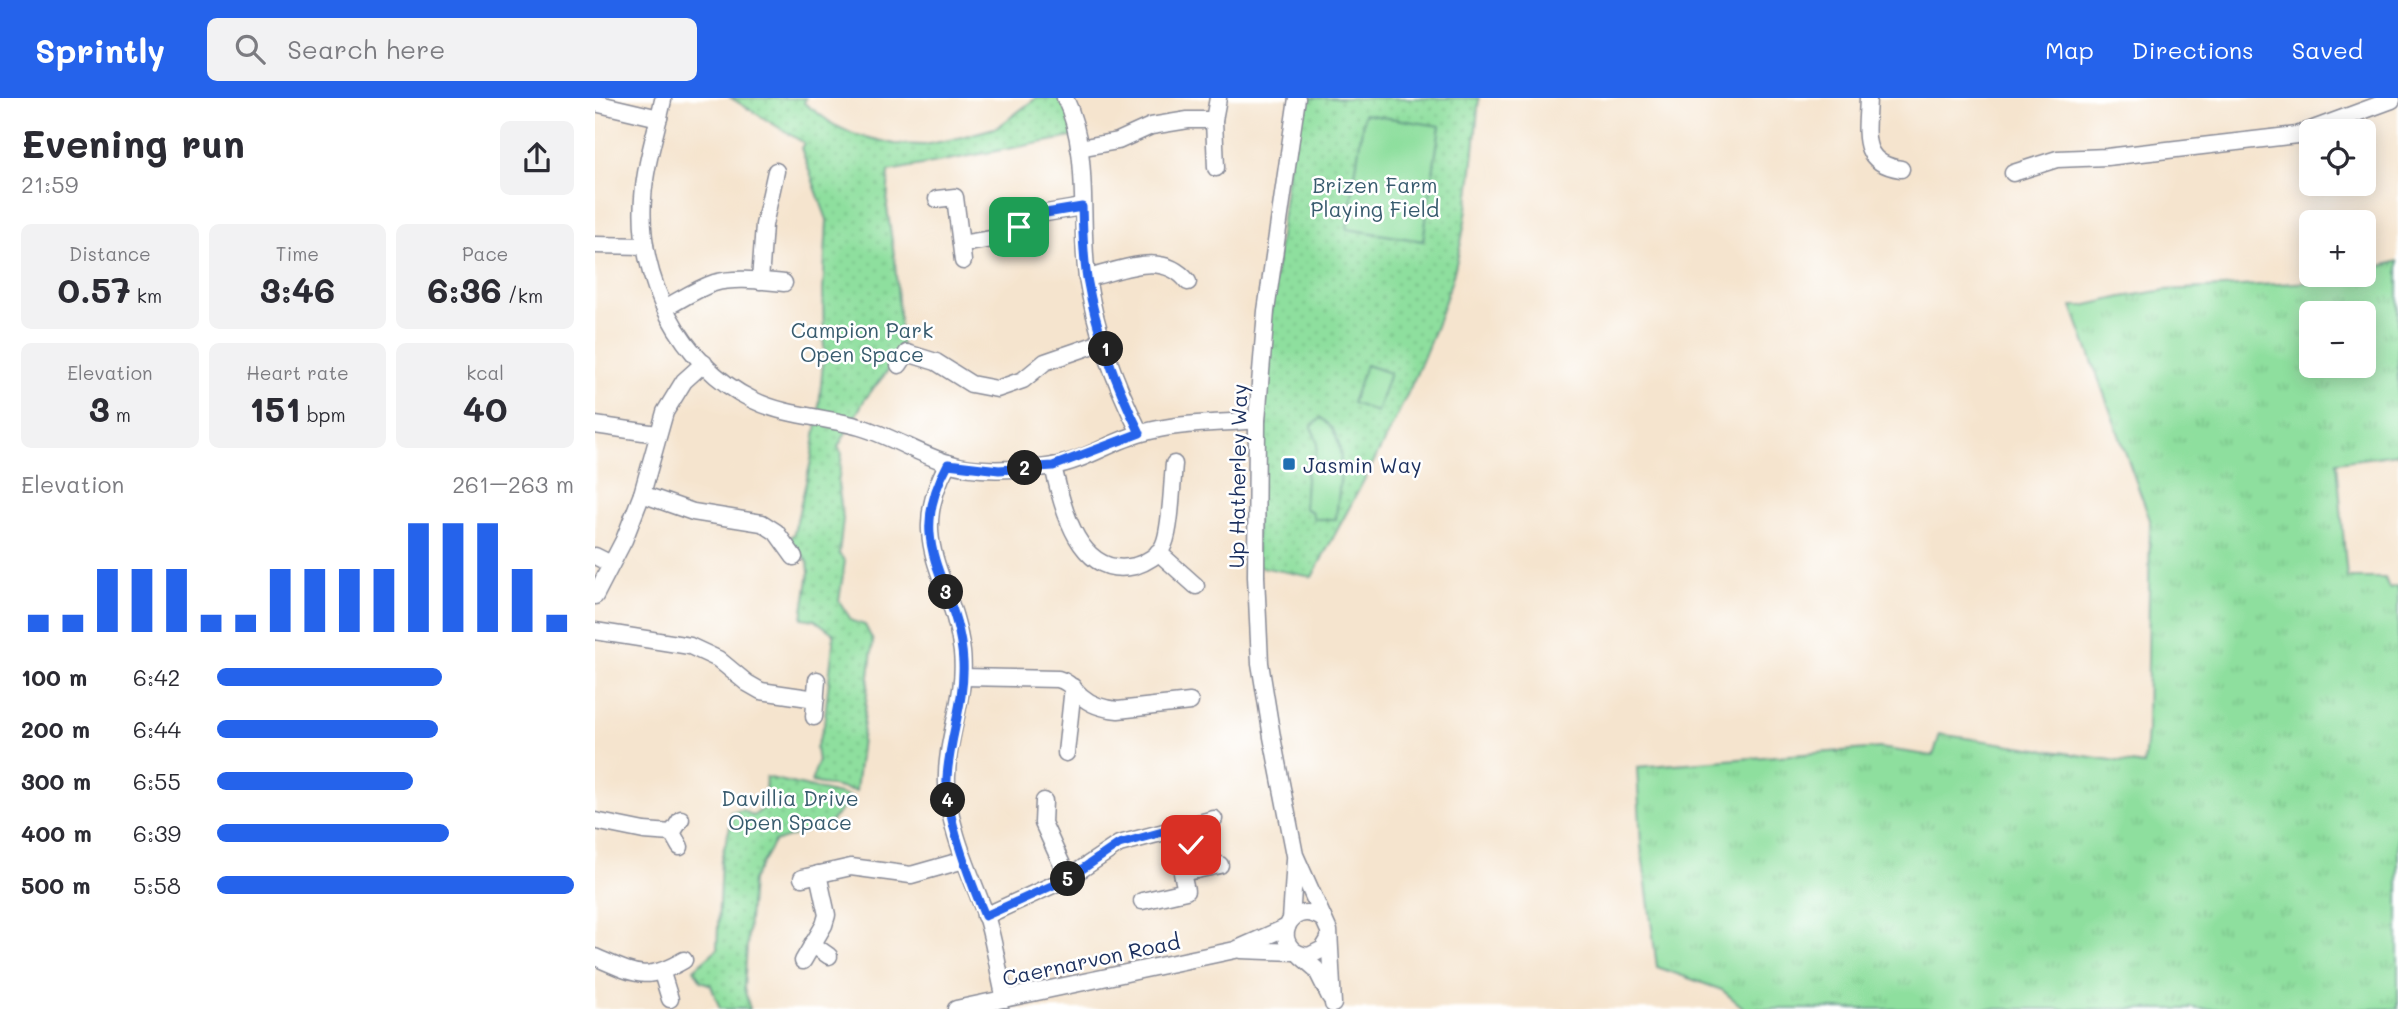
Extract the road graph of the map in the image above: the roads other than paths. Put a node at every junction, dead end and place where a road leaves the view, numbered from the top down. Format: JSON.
{"nodes":[{"id":1,"x":1065,"y":98,"type":"edge"},
{"id":2,"x":1217,"y":98,"type":"edge"},
{"id":3,"x":1297,"y":98,"type":"edge"},
{"id":4,"x":1868,"y":98,"type":"edge"},
{"id":5,"x":663,"y":100,"type":"dead end"},
{"id":6,"x":595,"y":103,"type":"edge"},
{"id":7,"x":2394,"y":104,"type":"edge"},
{"id":8,"x":659,"y":117,"type":"junction"},
{"id":9,"x":1214,"y":120,"type":"junction"},
{"id":10,"x":1079,"y":148,"type":"junction"},
{"id":11,"x":1216,"y":168,"type":"dead end"},
{"id":12,"x":1901,"y":169,"type":"dead end"},
{"id":13,"x":776,"y":171,"type":"dead end"},
{"id":14,"x":2013,"y":173,"type":"dead end"},
{"id":15,"x":937,"y":199,"type":"dead end"},
{"id":16,"x":1082,"y":207,"type":"junction"},
{"id":17,"x":595,"y":245,"type":"edge"},
{"id":18,"x":645,"y":246,"type":"junction"},
{"id":19,"x":1186,"y":256,"type":"dead end"},
{"id":20,"x":1087,"y":278,"type":"junction"},
{"id":21,"x":760,"y":281,"type":"junction"},
{"id":22,"x":785,"y":283,"type":"dead end"},
{"id":23,"x":665,"y":308,"type":"junction"},
{"id":24,"x":1103,"y":342,"type":"junction"},
{"id":25,"x":703,"y":363,"type":"junction"},
{"id":26,"x":899,"y":365,"type":"dead end"},
{"id":27,"x":1257,"y":420,"type":"junction"},
{"id":28,"x":595,"y":425,"type":"edge"},
{"id":29,"x":1140,"y":433,"type":"junction"},
{"id":30,"x":657,"y":434,"type":"junction"},
{"id":31,"x":948,"y":464,"type":"junction"},
{"id":32,"x":1174,"y":464,"type":"dead end"},
{"id":33,"x":1053,"y":466,"type":"junction"},
{"id":34,"x":642,"y":494,"type":"junction"},
{"id":35,"x":1158,"y":552,"type":"junction"},
{"id":36,"x":595,"y":556,"type":"edge"},
{"id":37,"x":794,"y":556,"type":"dead end"},
{"id":38,"x":611,"y":564,"type":"junction"},
{"id":39,"x":1196,"y":586,"type":"dead end"},
{"id":40,"x":595,"y":596,"type":"edge"},
{"id":41,"x":595,"y":631,"type":"edge"},
{"id":42,"x":963,"y":677,"type":"junction"},
{"id":43,"x":817,"y":680,"type":"dead end"},
{"id":44,"x":1073,"y":687,"type":"junction"},
{"id":45,"x":816,"y":699,"type":"junction"},
{"id":46,"x":1190,"y":702,"type":"dead end"},
{"id":47,"x":814,"y":717,"type":"dead end"},
{"id":48,"x":1066,"y":752,"type":"dead end"},
{"id":49,"x":1044,"y":801,"type":"dead end"},
{"id":50,"x":681,"y":819,"type":"dead end"},
{"id":51,"x":1215,"y":819,"type":"dead end"},
{"id":52,"x":595,"y":821,"type":"edge"},
{"id":53,"x":1188,"y":825,"type":"junction"},
{"id":54,"x":1295,"y":855,"type":"junction"},
{"id":55,"x":964,"y":860,"type":"junction"},
{"id":56,"x":1220,"y":865,"type":"dead end"},
{"id":57,"x":1197,"y":870,"type":"junction"},
{"id":58,"x":1069,"y":878,"type":"junction"},
{"id":59,"x":1142,"y":901,"type":"dead end"},
{"id":60,"x":985,"y":916,"type":"junction"},
{"id":61,"x":1323,"y":919,"type":"junction"},
{"id":62,"x":1289,"y":923,"type":"junction"},
{"id":63,"x":1329,"y":939,"type":"junction"},
{"id":64,"x":812,"y":944,"type":"junction"},
{"id":65,"x":1235,"y":950,"type":"junction"},
{"id":66,"x":1298,"y":954,"type":"junction"},
{"id":67,"x":829,"y":956,"type":"dead end"},
{"id":68,"x":595,"y":957,"type":"edge"},
{"id":69,"x":684,"y":960,"type":"dead end"},
{"id":70,"x":803,"y":961,"type":"dead end"},
{"id":71,"x":662,"y":973,"type":"junction"},
{"id":72,"x":670,"y":999,"type":"dead end"},
{"id":73,"x":1005,"y":999,"type":"junction"},
{"id":74,"x":1334,"y":1007,"type":"edge"},
{"id":75,"x":956,"y":1009,"type":"edge"}],
"edges":[{"from":1,"to":10,"type":"street"},
{"from":2,"to":9,"type":"street"},
{"from":3,"to":27,"type":"street","name":"Up Hatherley Way"},
{"from":4,"to":12,"type":"street"},
{"from":5,"to":8,"type":"street"},
{"from":6,"to":8,"type":"street"},
{"from":7,"to":14,"type":"street"},
{"from":8,"to":18,"type":"street"},
{"from":9,"to":10,"type":"street"},
{"from":9,"to":11,"type":"street"},
{"from":10,"to":16,"type":"street"},
{"from":13,"to":21,"type":"street"},
{"from":15,"to":16,"type":"street"},
{"from":16,"to":20,"type":"street"},
{"from":17,"to":18,"type":"street"},
{"from":18,"to":23,"type":"street"},
{"from":19,"to":20,"type":"street"},
{"from":20,"to":24,"type":"street"},
{"from":21,"to":22,"type":"street"},
{"from":21,"to":23,"type":"street"},
{"from":23,"to":25,"type":"street"},
{"from":24,"to":26,"type":"street"},
{"from":24,"to":29,"type":"street"},
{"from":25,"to":30,"type":"street"},
{"from":25,"to":31,"type":"street"},
{"from":27,"to":29,"type":"street"},
{"from":27,"to":54,"type":"street","name":"Up Hatherley Way"},
{"from":28,"to":30,"type":"street"},
{"from":29,"to":33,"type":"street"},
{"from":30,"to":34,"type":"street"},
{"from":31,"to":33,"type":"street"},
{"from":31,"to":42,"type":"street"},
{"from":32,"to":35,"type":"street"},
{"from":33,"to":35,"type":"street"},
{"from":34,"to":37,"type":"street"},
{"from":34,"to":38,"type":"street"},
{"from":35,"to":39,"type":"street"},
{"from":36,"to":38,"type":"street"},
{"from":38,"to":40,"type":"street"},
{"from":41,"to":45,"type":"street"},
{"from":42,"to":44,"type":"street"},
{"from":42,"to":55,"type":"street"},
{"from":43,"to":45,"type":"street"},
{"from":44,"to":46,"type":"street"},
{"from":44,"to":48,"type":"street"},
{"from":45,"to":47,"type":"street"},
{"from":49,"to":58,"type":"street"},
{"from":50,"to":52,"type":"street"},
{"from":51,"to":53,"type":"street"},
{"from":53,"to":57,"type":"street"},
{"from":53,"to":58,"type":"street"},
{"from":54,"to":61,"type":"street","name":"Up Hatherley Way"},
{"from":54,"to":62,"type":"street","name":"Up Hatherley Way"},
{"from":55,"to":60,"type":"street"},
{"from":55,"to":64,"type":"street"},
{"from":56,"to":57,"type":"street"},
{"from":57,"to":59,"type":"street"},
{"from":58,"to":60,"type":"street"},
{"from":60,"to":73,"type":"street"},
{"from":61,"to":62,"type":"street"},
{"from":61,"to":63,"type":"street"},
{"from":62,"to":65,"type":"street","name":"Caernarvon Road"},
{"from":62,"to":66,"type":"street"},
{"from":63,"to":66,"type":"street"},
{"from":63,"to":74,"type":"street"},
{"from":64,"to":67,"type":"street"},
{"from":64,"to":70,"type":"street"},
{"from":65,"to":66,"type":"street","name":"Caernarvon Road"},
{"from":65,"to":73,"type":"street","name":"Caernarvon Road"},
{"from":66,"to":74,"type":"street"},
{"from":68,"to":71,"type":"street"},
{"from":69,"to":71,"type":"street"},
{"from":71,"to":72,"type":"street"},
{"from":73,"to":75,"type":"street","name":"Caernarvon Road"}]}
